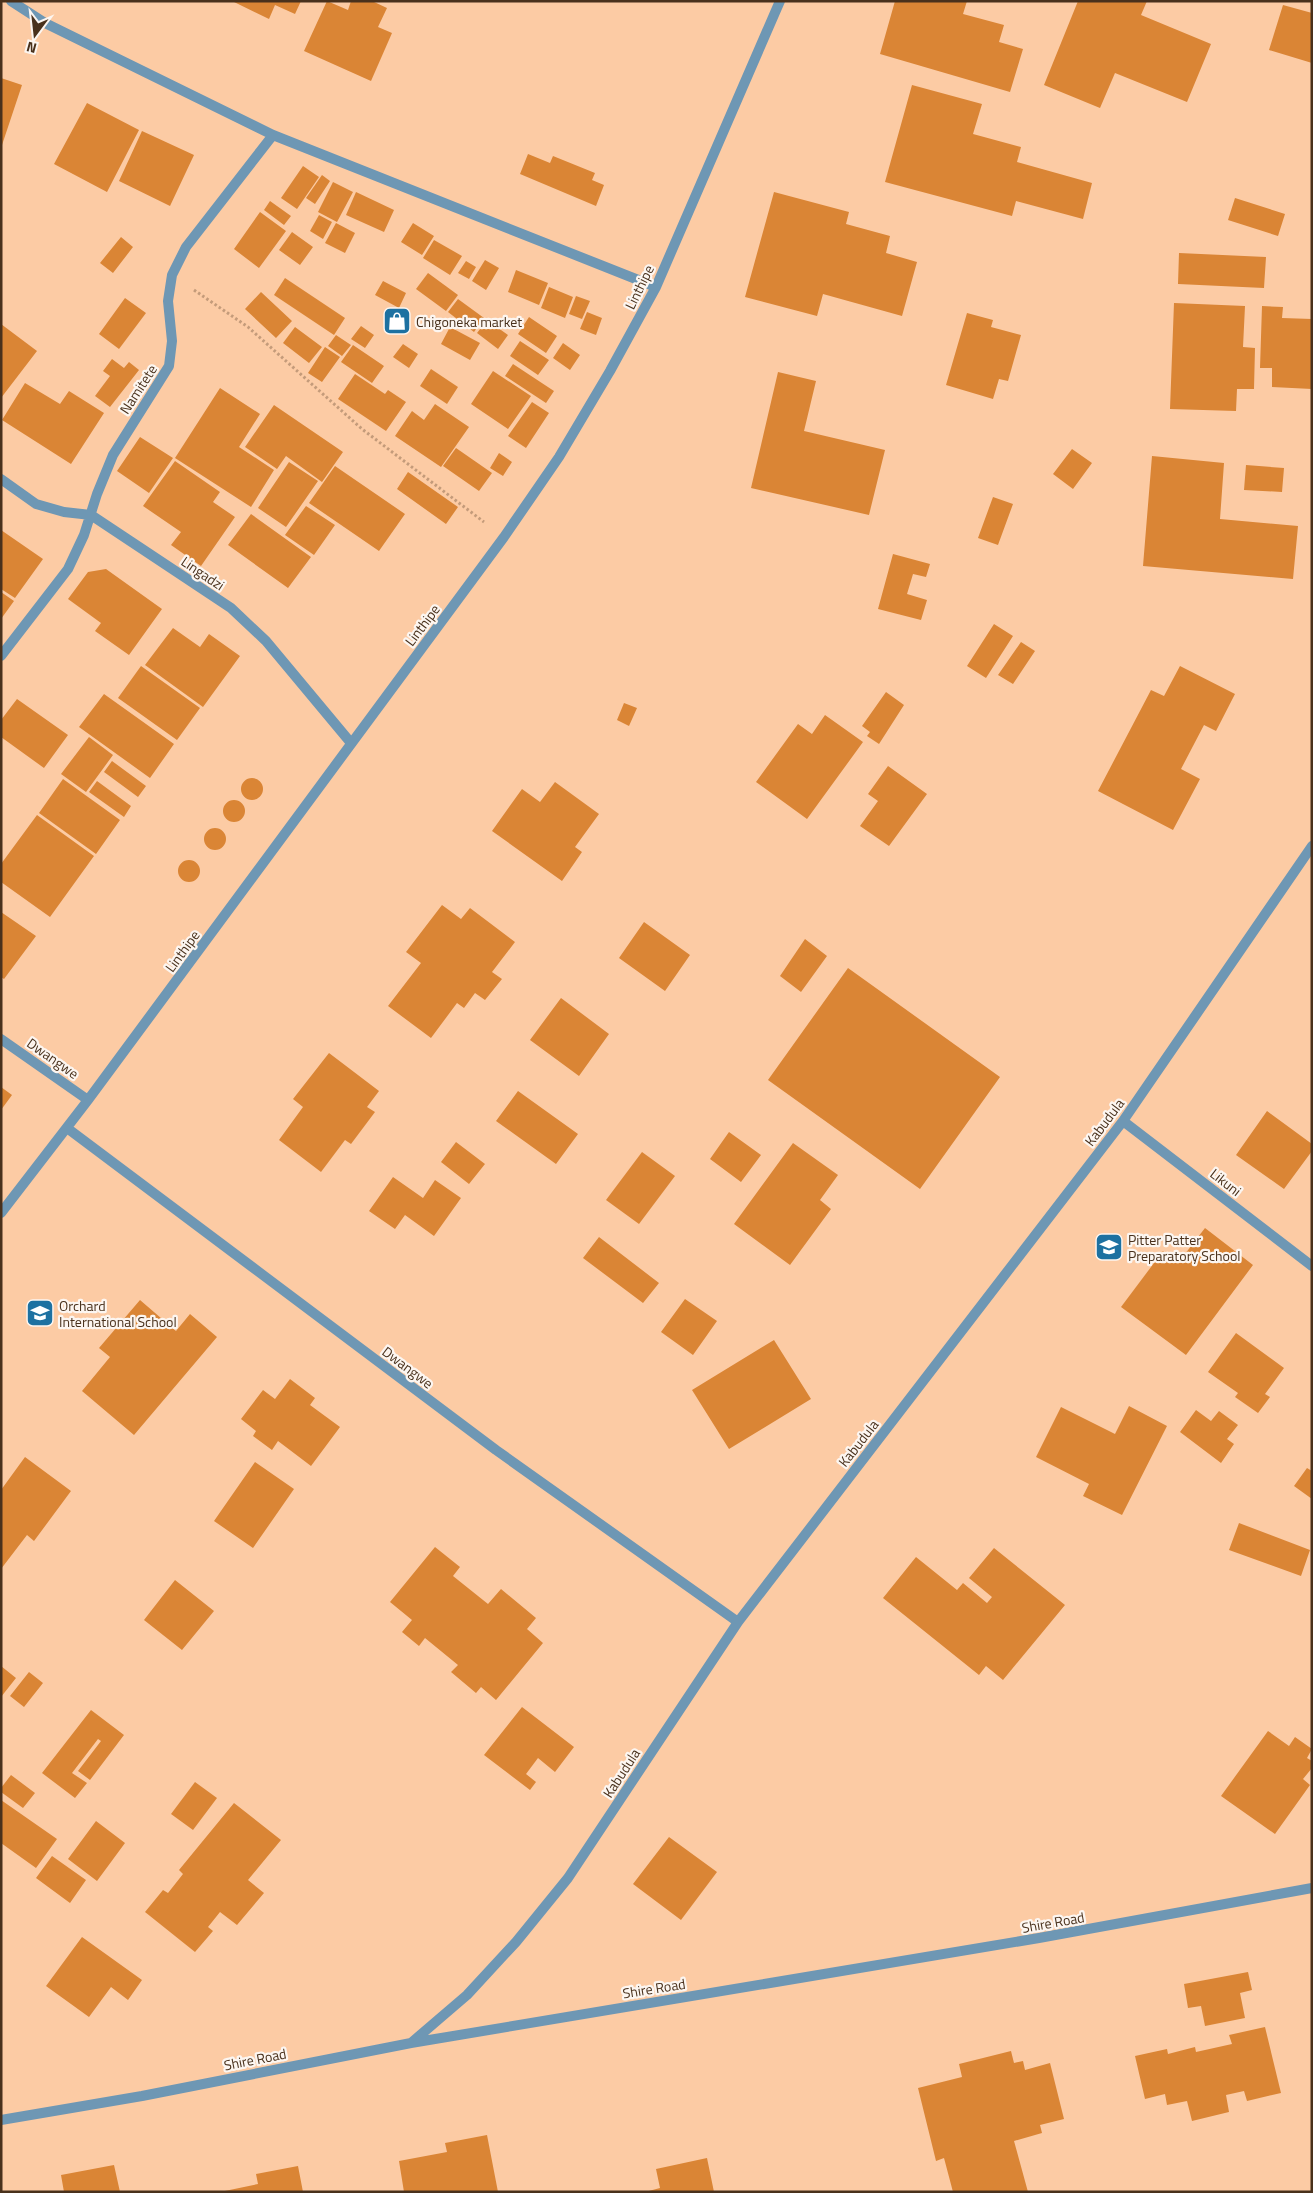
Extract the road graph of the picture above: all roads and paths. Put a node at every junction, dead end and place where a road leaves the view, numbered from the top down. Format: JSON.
{"nodes":[{"id":1,"x":11,"y":1,"type":"edge"},
{"id":2,"x":780,"y":1,"type":"edge"},
{"id":3,"x":273,"y":135,"type":"junction"},
{"id":4,"x":172,"y":275,"type":"junction"},
{"id":5,"x":656,"y":287,"type":"junction"},
{"id":6,"x":1,"y":480,"type":"edge"},
{"id":7,"x":91,"y":515,"type":"junction"},
{"id":8,"x":504,"y":537,"type":"junction"},
{"id":9,"x":1,"y":656,"type":"edge"},
{"id":10,"x":352,"y":743,"type":"junction"},
{"id":11,"x":1312,"y":846,"type":"edge"},
{"id":12,"x":1,"y":1039,"type":"edge"},
{"id":13,"x":88,"y":1100,"type":"junction"},
{"id":14,"x":1123,"y":1121,"type":"junction"},
{"id":15,"x":67,"y":1128,"type":"junction"},
{"id":16,"x":1,"y":1214,"type":"edge"},
{"id":17,"x":1312,"y":1266,"type":"edge"},
{"id":18,"x":738,"y":1622,"type":"junction"},
{"id":19,"x":1312,"y":1888,"type":"edge"},
{"id":20,"x":411,"y":2042,"type":"junction"},
{"id":21,"x":1,"y":2120,"type":"edge"}],
"edges":[{"from":1,"to":3,"type":"street"},
{"from":2,"to":5,"type":"street","name":"Linthipe"},
{"from":3,"to":4,"type":"street","name":"Namitete"},
{"from":3,"to":5,"type":"street"},
{"from":4,"to":7,"type":"street","name":"Namitete"},
{"from":4,"to":8,"type":"path"},
{"from":5,"to":8,"type":"street","name":"Linthipe"},
{"from":6,"to":7,"type":"street","name":"Lingadzi"},
{"from":7,"to":9,"type":"street","name":"Namitete"},
{"from":7,"to":10,"type":"street","name":"Lingadzi"},
{"from":8,"to":10,"type":"street","name":"Linthipe"},
{"from":10,"to":13,"type":"street","name":"Linthipe"},
{"from":11,"to":14,"type":"street","name":"Kabudula"},
{"from":12,"to":13,"type":"street","name":"Dwangwe"},
{"from":13,"to":15,"type":"street","name":"Linthipe"},
{"from":14,"to":17,"type":"street","name":"Likuni"},
{"from":14,"to":18,"type":"street","name":"Kabudula"},
{"from":15,"to":16,"type":"street","name":"Linthipe"},
{"from":15,"to":18,"type":"street","name":"Dwangwe"},
{"from":18,"to":20,"type":"street","name":"Kabudula"},
{"from":19,"to":20,"type":"street","name":"Shire Road"},
{"from":20,"to":21,"type":"street","name":"Shire Road"}]}
